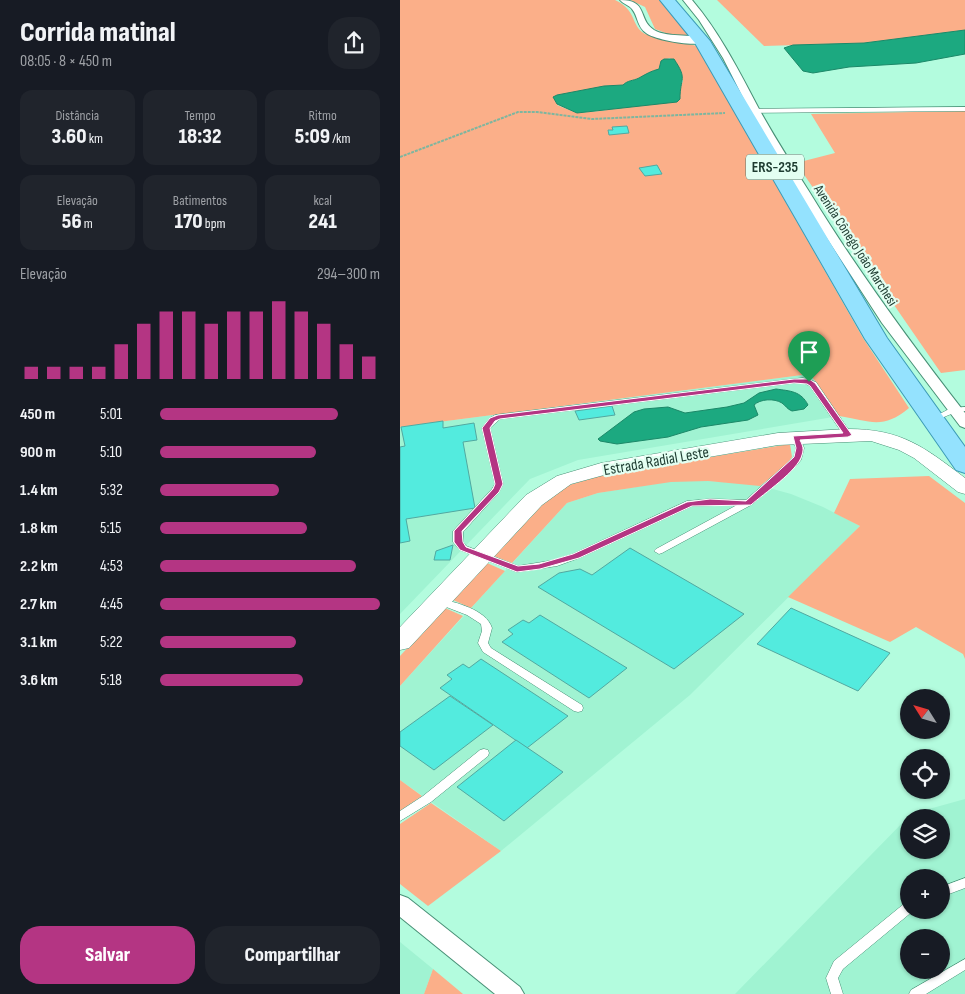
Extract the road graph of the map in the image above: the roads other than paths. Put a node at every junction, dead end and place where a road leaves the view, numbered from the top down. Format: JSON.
{"nodes":[{"id":1,"x":624,"y":0,"type":"edge"},
{"id":2,"x":667,"y":0,"type":"edge"},
{"id":3,"x":687,"y":0,"type":"edge"},
{"id":4,"x":702,"y":42,"type":"junction"},
{"id":5,"x":965,"y":109,"type":"edge"},
{"id":6,"x":749,"y":111,"type":"junction"},
{"id":7,"x":959,"y":410,"type":"edge"},
{"id":8,"x":965,"y":423,"type":"edge"},
{"id":9,"x":935,"y":424,"type":"junction"},
{"id":10,"x":965,"y":430,"type":"edge"},
{"id":11,"x":848,"y":435,"type":"junction"},
{"id":12,"x":796,"y":438,"type":"junction"},
{"id":13,"x":965,"y":465,"type":"edge"},
{"id":14,"x":965,"y":488,"type":"edge"},
{"id":15,"x":748,"y":503,"type":"junction"},
{"id":16,"x":659,"y":551,"type":"dead end"},
{"id":17,"x":481,"y":556,"type":"junction"},
{"id":18,"x":439,"y":601,"type":"junction"},
{"id":19,"x":400,"y":642,"type":"edge"},
{"id":20,"x":578,"y":708,"type":"dead end"},
{"id":21,"x":484,"y":753,"type":"dead end"},
{"id":22,"x":400,"y":817,"type":"edge"},
{"id":23,"x":965,"y":883,"type":"edge"},
{"id":24,"x":950,"y":889,"type":"edge"},
{"id":25,"x":400,"y":904,"type":"edge"},
{"id":26,"x":900,"y":914,"type":"edge"},
{"id":27,"x":965,"y":964,"type":"edge"},
{"id":28,"x":512,"y":994,"type":"edge"},
{"id":29,"x":836,"y":994,"type":"edge"},
{"id":30,"x":914,"y":994,"type":"edge"}],
"edges":[{"from":1,"to":4,"type":"street"},
{"from":2,"to":4,"type":"main road","number":"ERS-235"},
{"from":3,"to":6,"type":"street","name":"Avenida Cônego João Marchesi"},
{"from":4,"to":6,"type":"main road","number":"ERS-235"},
{"from":5,"to":6,"type":"lane"},
{"from":6,"to":7,"type":"street","name":"Avenida Cônego João Marchesi"},
{"from":6,"to":9,"type":"main road","number":"ERS-235"},
{"from":7,"to":8,"type":"street","name":"Avenida Cônego João Marchesi"},
{"from":7,"to":9,"type":"lane"},
{"from":9,"to":10,"type":"street"},
{"from":9,"to":13,"type":"main road","number":"ERS-235"},
{"from":11,"to":12,"type":"street","name":"Estrada Radial Leste"},
{"from":11,"to":14,"type":"street","name":"Estrada Radial Leste"},
{"from":11,"to":17,"type":"lane"},
{"from":12,"to":15,"type":"lane"},
{"from":12,"to":17,"type":"street","name":"Estrada Radial Leste"},
{"from":15,"to":16,"type":"lane"},
{"from":15,"to":17,"type":"lane"},
{"from":17,"to":18,"type":"street","name":"Estrada Radial Leste"},
{"from":18,"to":19,"type":"street","name":"Estrada Radial Leste"},
{"from":18,"to":20,"type":"lane"},
{"from":21,"to":22,"type":"lane"},
{"from":23,"to":24,"type":"lane"},
{"from":25,"to":28,"type":"street"},
{"from":26,"to":29,"type":"lane"},
{"from":27,"to":30,"type":"lane"}]}
